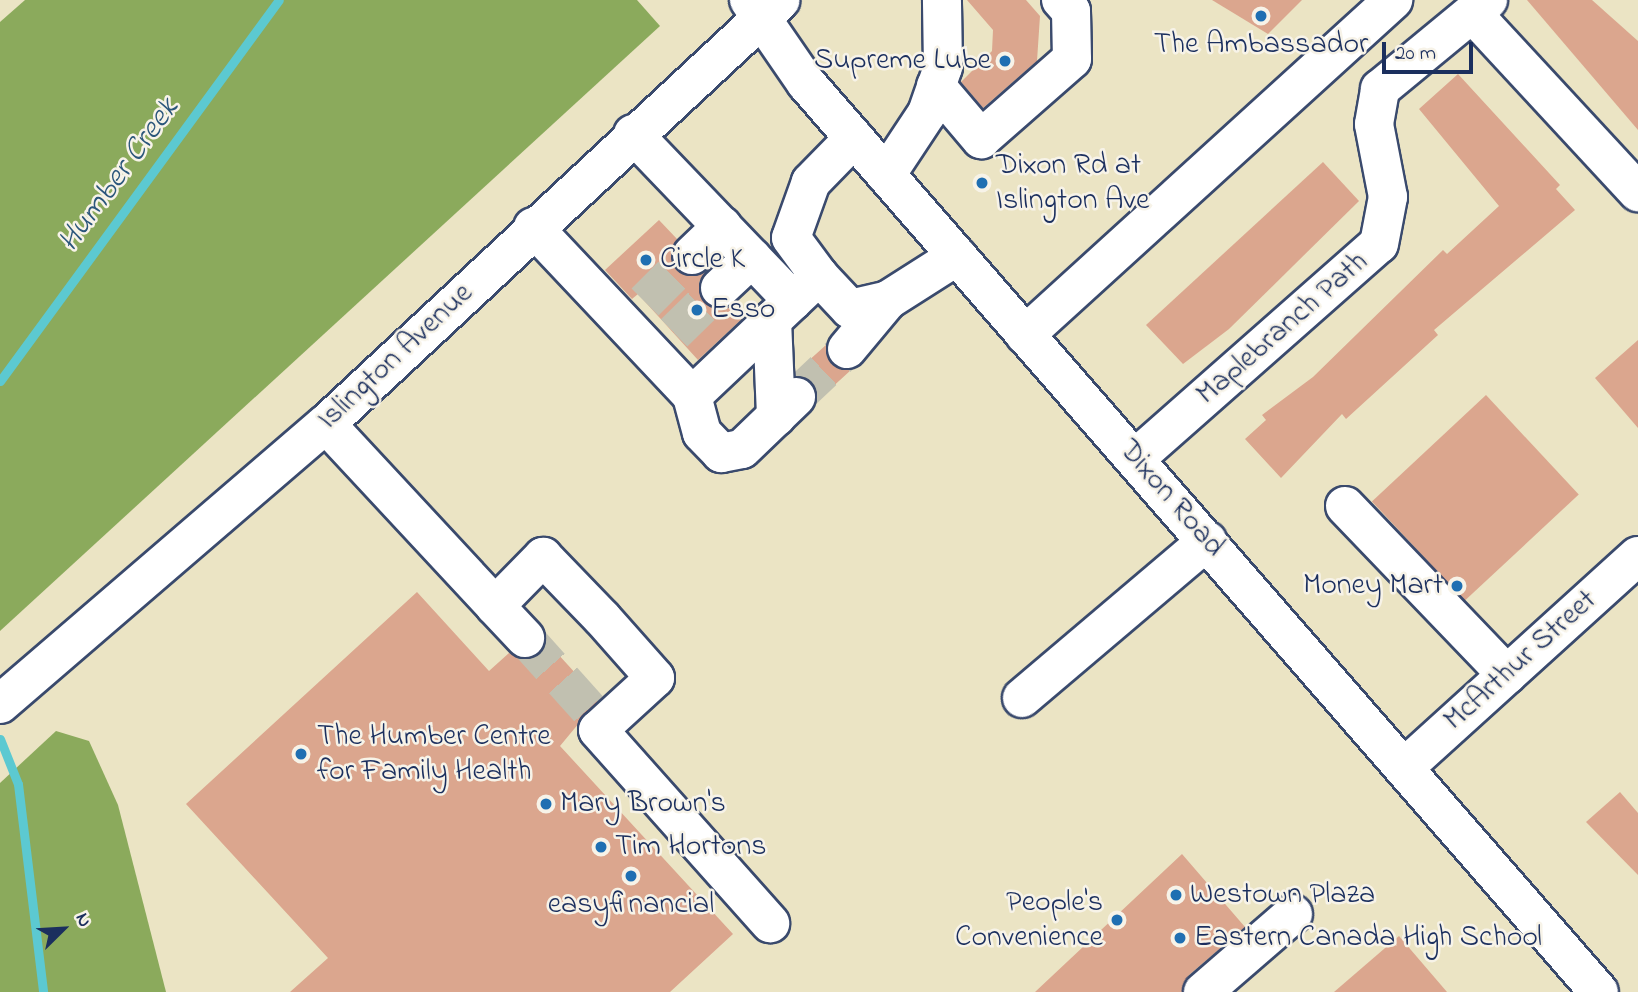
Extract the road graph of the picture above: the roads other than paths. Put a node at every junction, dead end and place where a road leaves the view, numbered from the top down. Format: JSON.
{"nodes":[{"id":1,"x":942,"y":0,"type":"edge"},
{"id":2,"x":1061,"y":0,"type":"edge"},
{"id":3,"x":1393,"y":0,"type":"edge"},
{"id":4,"x":764,"y":6,"type":"edge"},
{"id":5,"x":1480,"y":7,"type":"edge"},
{"id":6,"x":936,"y":86,"type":"junction"},
{"id":7,"x":633,"y":134,"type":"junction"},
{"id":8,"x":854,"y":138,"type":"junction"},
{"id":9,"x":886,"y":175,"type":"junction"},
{"id":10,"x":1638,"y":192,"type":"edge"},
{"id":11,"x":722,"y":226,"type":"junction"},
{"id":12,"x":533,"y":227,"type":"junction"},
{"id":13,"x":692,"y":255,"type":"tunnel mouth"},
{"id":14,"x":957,"y":256,"type":"junction"},
{"id":15,"x":752,"y":258,"type":"junction"},
{"id":16,"x":720,"y":288,"type":"tunnel mouth"},
{"id":17,"x":795,"y":299,"type":"junction"},
{"id":18,"x":888,"y":300,"type":"junction"},
{"id":19,"x":1025,"y":335,"type":"junction"},
{"id":20,"x":848,"y":349,"type":"tunnel mouth"},
{"id":21,"x":692,"y":396,"type":"junction"},
{"id":22,"x":326,"y":424,"type":"junction"},
{"id":23,"x":1137,"y":457,"type":"junction"},
{"id":24,"x":1345,"y":506,"type":"dead end"},
{"id":25,"x":1207,"y":541,"type":"junction"},
{"id":26,"x":1638,"y":556,"type":"edge"},
{"id":27,"x":495,"y":606,"type":"junction"},
{"id":28,"x":525,"y":638,"type":"tunnel mouth"},
{"id":29,"x":1507,"y":675,"type":"junction"},
{"id":30,"x":1022,"y":698,"type":"dead end"},
{"id":31,"x":0,"y":704,"type":"edge"},
{"id":32,"x":1405,"y":767,"type":"junction"},
{"id":33,"x":1293,"y":915,"type":"dead end"},
{"id":34,"x":770,"y":923,"type":"dead end"},
{"id":35,"x":1203,"y":992,"type":"edge"},
{"id":36,"x":1599,"y":992,"type":"edge"}],
"edges":[{"from":1,"to":6,"type":"main road"},
{"from":2,"to":6,"type":"main road"},
{"from":3,"to":19,"type":"main road"},
{"from":4,"to":7,"type":"main road","name":"Islington Avenue"},
{"from":4,"to":8,"type":"main road","name":"Dixon Road"},
{"from":5,"to":10,"type":"main road","name":"Maplebranch Path"},
{"from":5,"to":23,"type":"main road","name":"Maplebranch Path"},
{"from":6,"to":9,"type":"main road"},
{"from":7,"to":11,"type":"main road"},
{"from":7,"to":12,"type":"main road","name":"Islington Avenue"},
{"from":8,"to":9,"type":"main road","name":"Dixon Road"},
{"from":8,"to":17,"type":"main road"},
{"from":9,"to":14,"type":"main road","name":"Dixon Road"},
{"from":11,"to":13,"type":"main road"},
{"from":11,"to":15,"type":"main road"},
{"from":12,"to":21,"type":"main road"},
{"from":12,"to":22,"type":"main road","name":"Islington Avenue"},
{"from":14,"to":18,"type":"main road"},
{"from":14,"to":19,"type":"main road","name":"Dixon Road"},
{"from":15,"to":16,"type":"main road"},
{"from":15,"to":17,"type":"main road"},
{"from":17,"to":18,"type":"main road"},
{"from":17,"to":21,"type":"main road"},
{"from":17,"to":21,"type":"main road"},
{"from":18,"to":20,"type":"main road"},
{"from":19,"to":23,"type":"main road","name":"Dixon Road"},
{"from":22,"to":27,"type":"main road"},
{"from":22,"to":31,"type":"main road","name":"Islington Avenue"},
{"from":23,"to":25,"type":"main road","name":"Dixon Road"},
{"from":24,"to":29,"type":"main road"},
{"from":25,"to":30,"type":"main road"},
{"from":25,"to":32,"type":"main road","name":"Dixon Road"},
{"from":26,"to":29,"type":"main road","name":"McArthur Street"},
{"from":27,"to":28,"type":"main road"},
{"from":27,"to":34,"type":"main road"},
{"from":29,"to":32,"type":"main road","name":"McArthur Street"},
{"from":32,"to":36,"type":"main road","name":"Dixon Road"},
{"from":33,"to":35,"type":"main road"}]}
